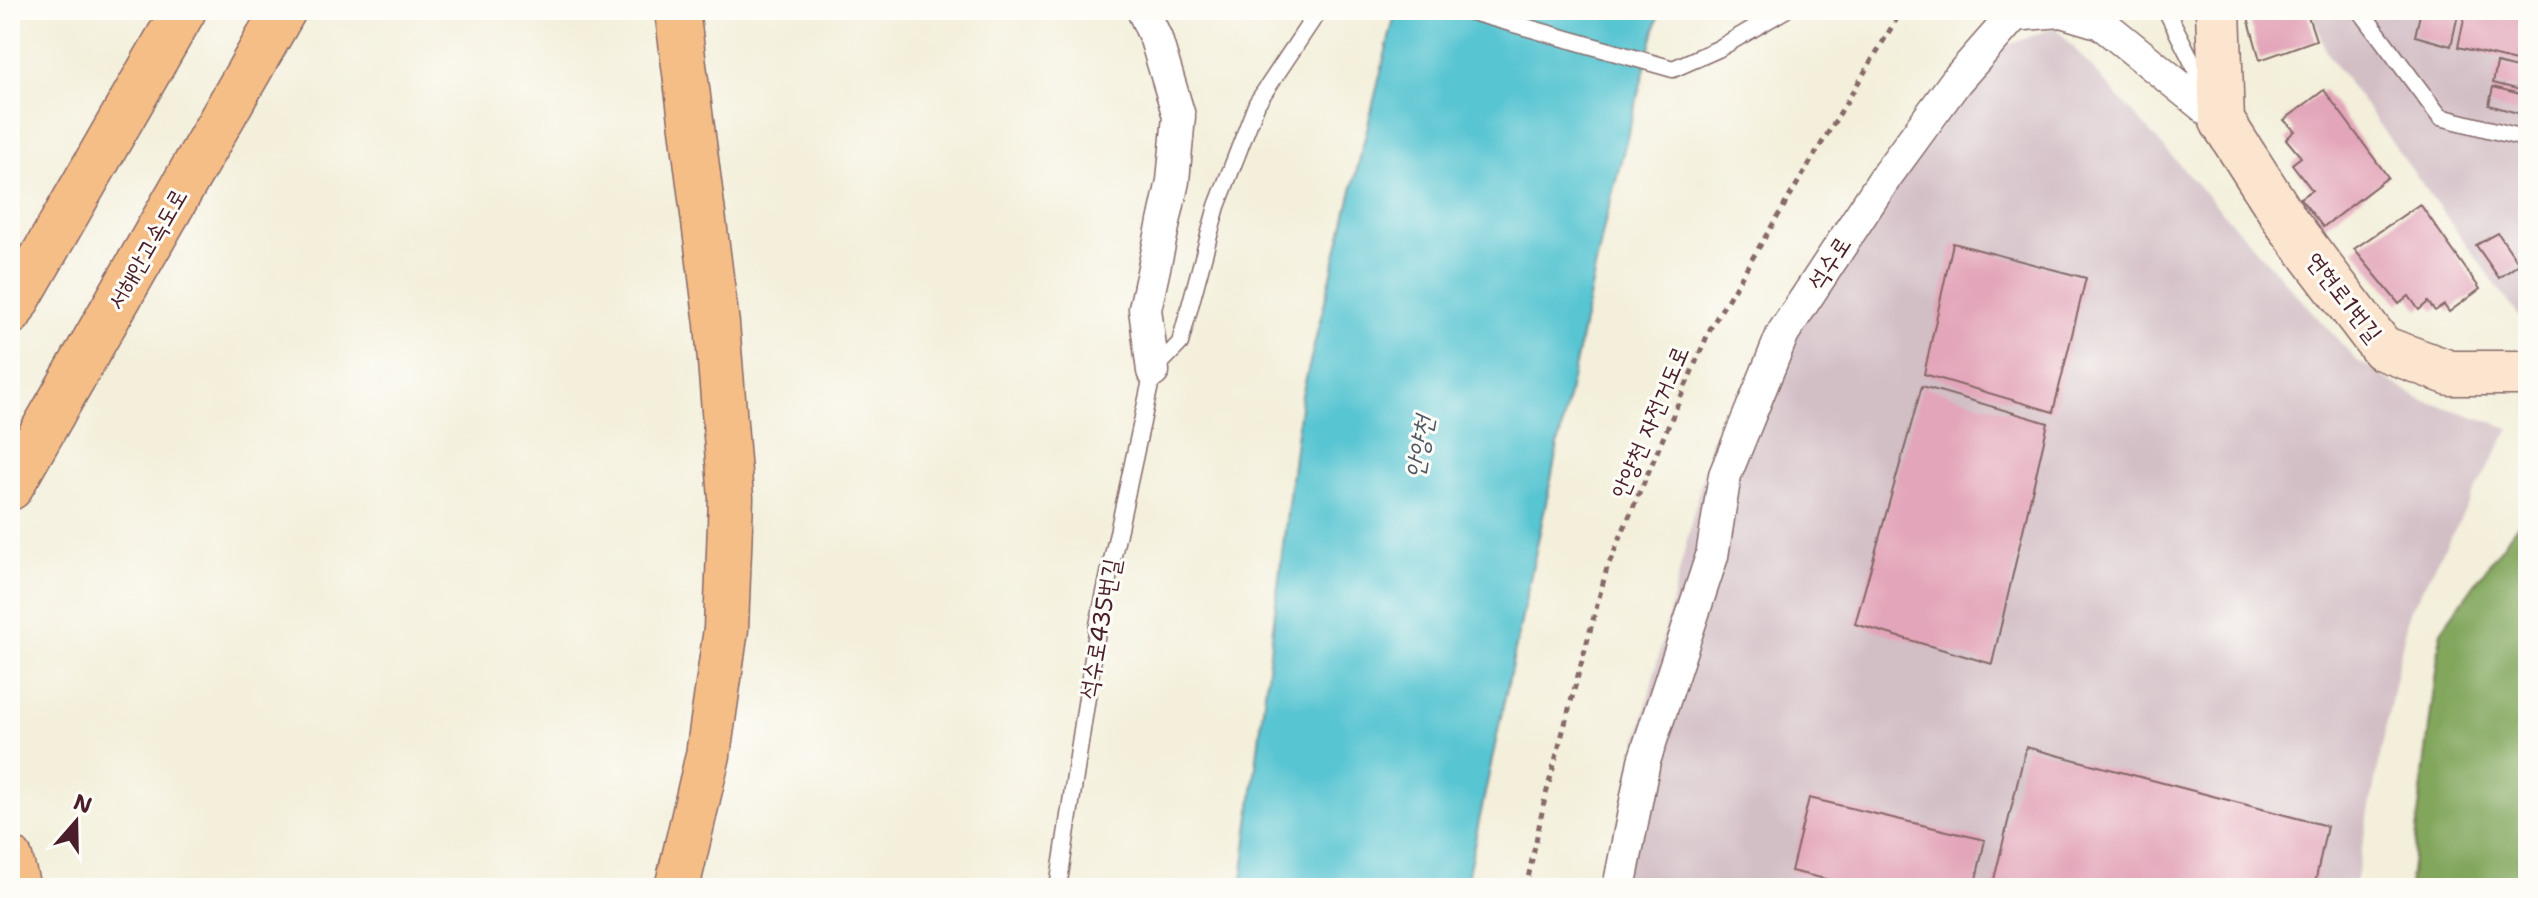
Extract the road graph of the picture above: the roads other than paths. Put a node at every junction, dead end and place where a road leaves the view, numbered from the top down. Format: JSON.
{"nodes":[{"id":1,"x":184,"y":10,"type":"edge"},
{"id":2,"x":284,"y":10,"type":"edge"},
{"id":3,"x":677,"y":10,"type":"edge"},
{"id":4,"x":1143,"y":10,"type":"edge"},
{"id":5,"x":1319,"y":10,"type":"edge"},
{"id":6,"x":1465,"y":10,"type":"edge"},
{"id":7,"x":1785,"y":10,"type":"edge"},
{"id":8,"x":2166,"y":10,"type":"edge"},
{"id":9,"x":2218,"y":10,"type":"edge"},
{"id":10,"x":2360,"y":10,"type":"edge"},
{"id":11,"x":2222,"y":121,"type":"junction"},
{"id":12,"x":2528,"y":139,"type":"edge"},
{"id":13,"x":10,"y":313,"type":"edge"},
{"id":14,"x":1153,"y":371,"type":"junction"},
{"id":15,"x":2528,"y":373,"type":"edge"},
{"id":16,"x":10,"y":488,"type":"edge"},
{"id":17,"x":10,"y":858,"type":"edge"},
{"id":18,"x":18,"y":888,"type":"edge"},
{"id":19,"x":677,"y":888,"type":"edge"},
{"id":20,"x":1058,"y":888,"type":"edge"},
{"id":21,"x":1619,"y":888,"type":"edge"}],
"edges":[{"from":1,"to":13,"type":"highway"},
{"from":2,"to":16,"type":"highway","name":"서해안고속도로"},
{"from":3,"to":19,"type":"highway"},
{"from":4,"to":14,"type":"street","name":"석수로435번길"},
{"from":5,"to":14,"type":"lane"},
{"from":6,"to":7,"type":"lane"},
{"from":8,"to":11,"type":"lane"},
{"from":9,"to":11,"type":"street"},
{"from":10,"to":12,"type":"lane"},
{"from":11,"to":15,"type":"street","name":"연현로1번길"},
{"from":11,"to":21,"type":"street","name":"석수로"},
{"from":14,"to":20,"type":"lane","name":"석수로435번길"},
{"from":17,"to":18,"type":"highway"}]}
